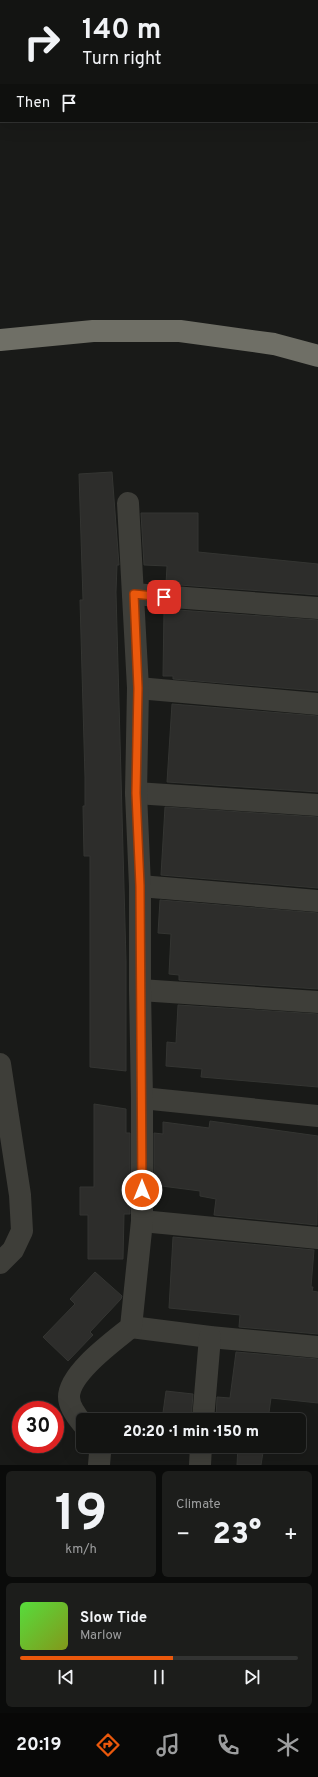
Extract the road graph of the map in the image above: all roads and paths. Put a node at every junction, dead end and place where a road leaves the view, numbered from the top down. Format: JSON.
{"nodes":[{"id":1,"x":0,"y":340,"type":"edge"},
{"id":2,"x":318,"y":356,"type":"edge"},
{"id":3,"x":128,"y":503,"type":"dead end"},
{"id":4,"x":134,"y":594,"type":"junction"},
{"id":5,"x":318,"y":608,"type":"edge"},
{"id":6,"x":138,"y":688,"type":"junction"},
{"id":7,"x":318,"y":704,"type":"edge"},
{"id":8,"x":136,"y":793,"type":"junction"},
{"id":9,"x":318,"y":805,"type":"edge"},
{"id":10,"x":140,"y":886,"type":"junction"},
{"id":11,"x":318,"y":900,"type":"edge"},
{"id":12,"x":140,"y":990,"type":"junction"},
{"id":13,"x":318,"y":1002,"type":"edge"},
{"id":14,"x":0,"y":1064,"type":"edge"},
{"id":15,"x":142,"y":1098,"type":"junction"},
{"id":16,"x":318,"y":1116,"type":"edge"},
{"id":17,"x":142,"y":1221,"type":"junction"},
{"id":18,"x":318,"y":1238,"type":"edge"},
{"id":19,"x":0,"y":1263,"type":"edge"},
{"id":20,"x":131,"y":1327,"type":"junction"},
{"id":21,"x":210,"y":1337,"type":"junction"},
{"id":22,"x":318,"y":1347,"type":"edge"},
{"id":23,"x":204,"y":1413,"type":"edge"},
{"id":24,"x":76,"y":1414,"type":"edge"},
{"id":25,"x":100,"y":1453,"type":"edge"},
{"id":26,"x":201,"y":1453,"type":"edge"},
{"id":27,"x":99,"y":1465,"type":"edge"},
{"id":28,"x":200,"y":1465,"type":"edge"}],
"edges":[{"from":1,"to":2,"type":"highway"},
{"from":3,"to":4,"type":"street"},
{"from":4,"to":5,"type":"street"},
{"from":4,"to":6,"type":"street"},
{"from":6,"to":7,"type":"street"},
{"from":6,"to":8,"type":"street"},
{"from":8,"to":9,"type":"street"},
{"from":8,"to":10,"type":"street"},
{"from":10,"to":11,"type":"street"},
{"from":10,"to":12,"type":"street"},
{"from":12,"to":13,"type":"street"},
{"from":12,"to":15,"type":"street"},
{"from":14,"to":19,"type":"street"},
{"from":15,"to":16,"type":"street"},
{"from":15,"to":17,"type":"street"},
{"from":17,"to":18,"type":"street"},
{"from":17,"to":20,"type":"street"},
{"from":20,"to":21,"type":"street"},
{"from":20,"to":24,"type":"street"},
{"from":21,"to":22,"type":"street"},
{"from":21,"to":23,"type":"street"},
{"from":25,"to":27,"type":"street"},
{"from":26,"to":28,"type":"street"}]}
